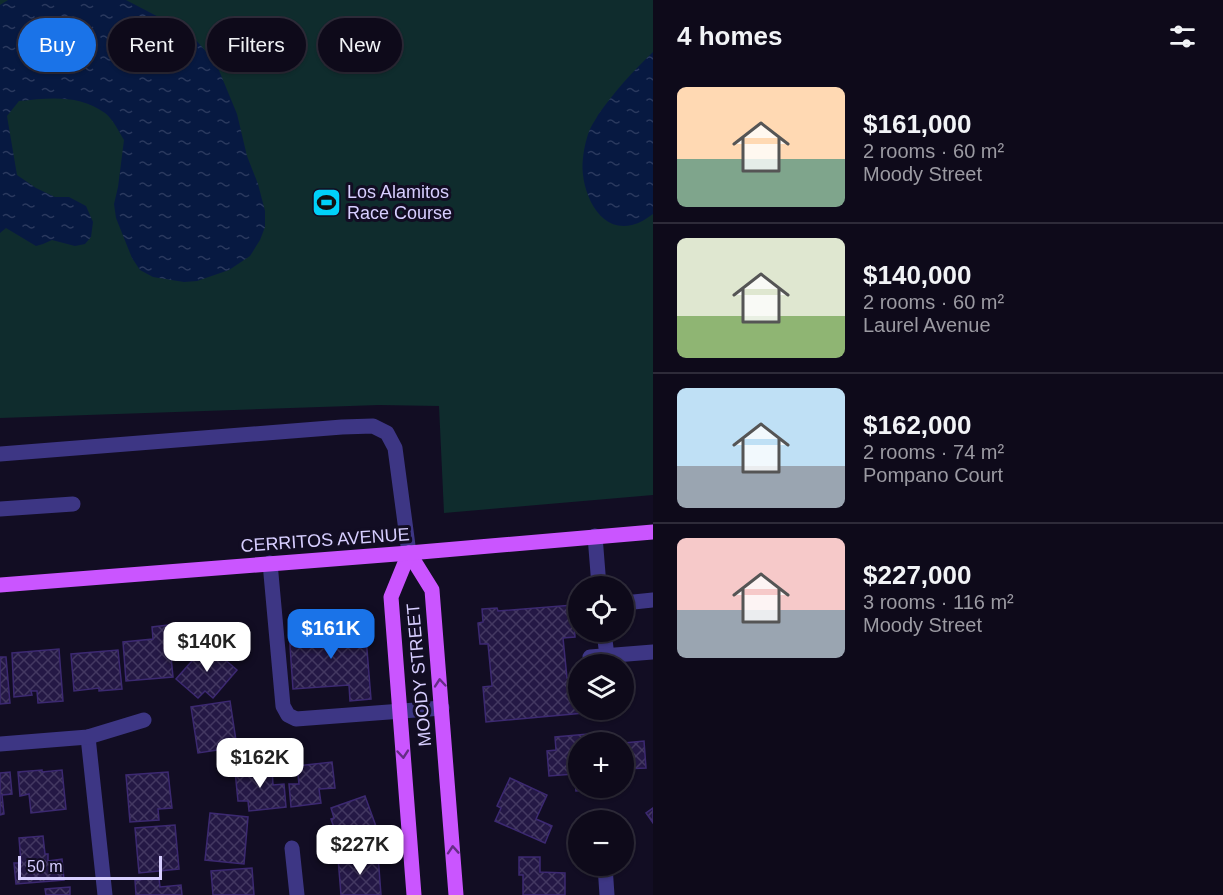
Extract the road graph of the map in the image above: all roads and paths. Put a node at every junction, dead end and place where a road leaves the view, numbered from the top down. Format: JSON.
{"nodes":[{"id":1,"x":0,"y":454,"type":"edge"},
{"id":2,"x":73,"y":504,"type":"dead end"},
{"id":3,"x":0,"y":509,"type":"edge"},
{"id":4,"x":653,"y":532,"type":"edge"},
{"id":5,"x":595,"y":536,"type":"junction"},
{"id":6,"x":409,"y":553,"type":"junction"},
{"id":7,"x":270,"y":563,"type":"junction"},
{"id":8,"x":598,"y":576,"type":"edge"},
{"id":9,"x":0,"y":585,"type":"edge"},
{"id":10,"x":653,"y":600,"type":"edge"},
{"id":11,"x":634,"y":602,"type":"edge"},
{"id":12,"x":653,"y":651,"type":"edge"},
{"id":13,"x":625,"y":654,"type":"edge"},
{"id":14,"x":442,"y":708,"type":"junction"},
{"id":15,"x":400,"y":711,"type":"junction"},
{"id":16,"x":144,"y":720,"type":"dead end"},
{"id":17,"x":88,"y":737,"type":"junction"},
{"id":18,"x":0,"y":744,"type":"edge"},
{"id":19,"x":292,"y":848,"type":"dead end"},
{"id":20,"x":605,"y":876,"type":"edge"},
{"id":21,"x":105,"y":895,"type":"edge"},
{"id":22,"x":297,"y":895,"type":"edge"},
{"id":23,"x":414,"y":895,"type":"edge"},
{"id":24,"x":456,"y":895,"type":"edge"},
{"id":25,"x":607,"y":895,"type":"edge"}],
"edges":[{"from":1,"to":6,"type":"street"},
{"from":2,"to":3,"type":"street"},
{"from":4,"to":5,"type":"main road","name":"CERRITOS AVENUE"},
{"from":5,"to":6,"type":"main road","name":"CERRITOS AVENUE"},
{"from":5,"to":8,"type":"street"},
{"from":6,"to":7,"type":"main road","name":"CERRITOS AVENUE"},
{"from":14,"to":6,"type":"main road","name":"MOODY STREET","one_way":true},
{"from":6,"to":15,"type":"main road","name":"MOODY STREET"},
{"from":7,"to":9,"type":"main road","name":"CERRITOS AVENUE"},
{"from":7,"to":15,"type":"street"},
{"from":10,"to":11,"type":"street"},
{"from":12,"to":13,"type":"street"},
{"from":14,"to":15,"type":"street"},
{"from":24,"to":14,"type":"main road","name":"MOODY STREET","one_way":true},
{"from":15,"to":23,"type":"main road","name":"MOODY STREET","one_way":true},
{"from":16,"to":17,"type":"street"},
{"from":17,"to":18,"type":"street"},
{"from":17,"to":21,"type":"street"},
{"from":19,"to":22,"type":"street"},
{"from":20,"to":25,"type":"street"}]}
